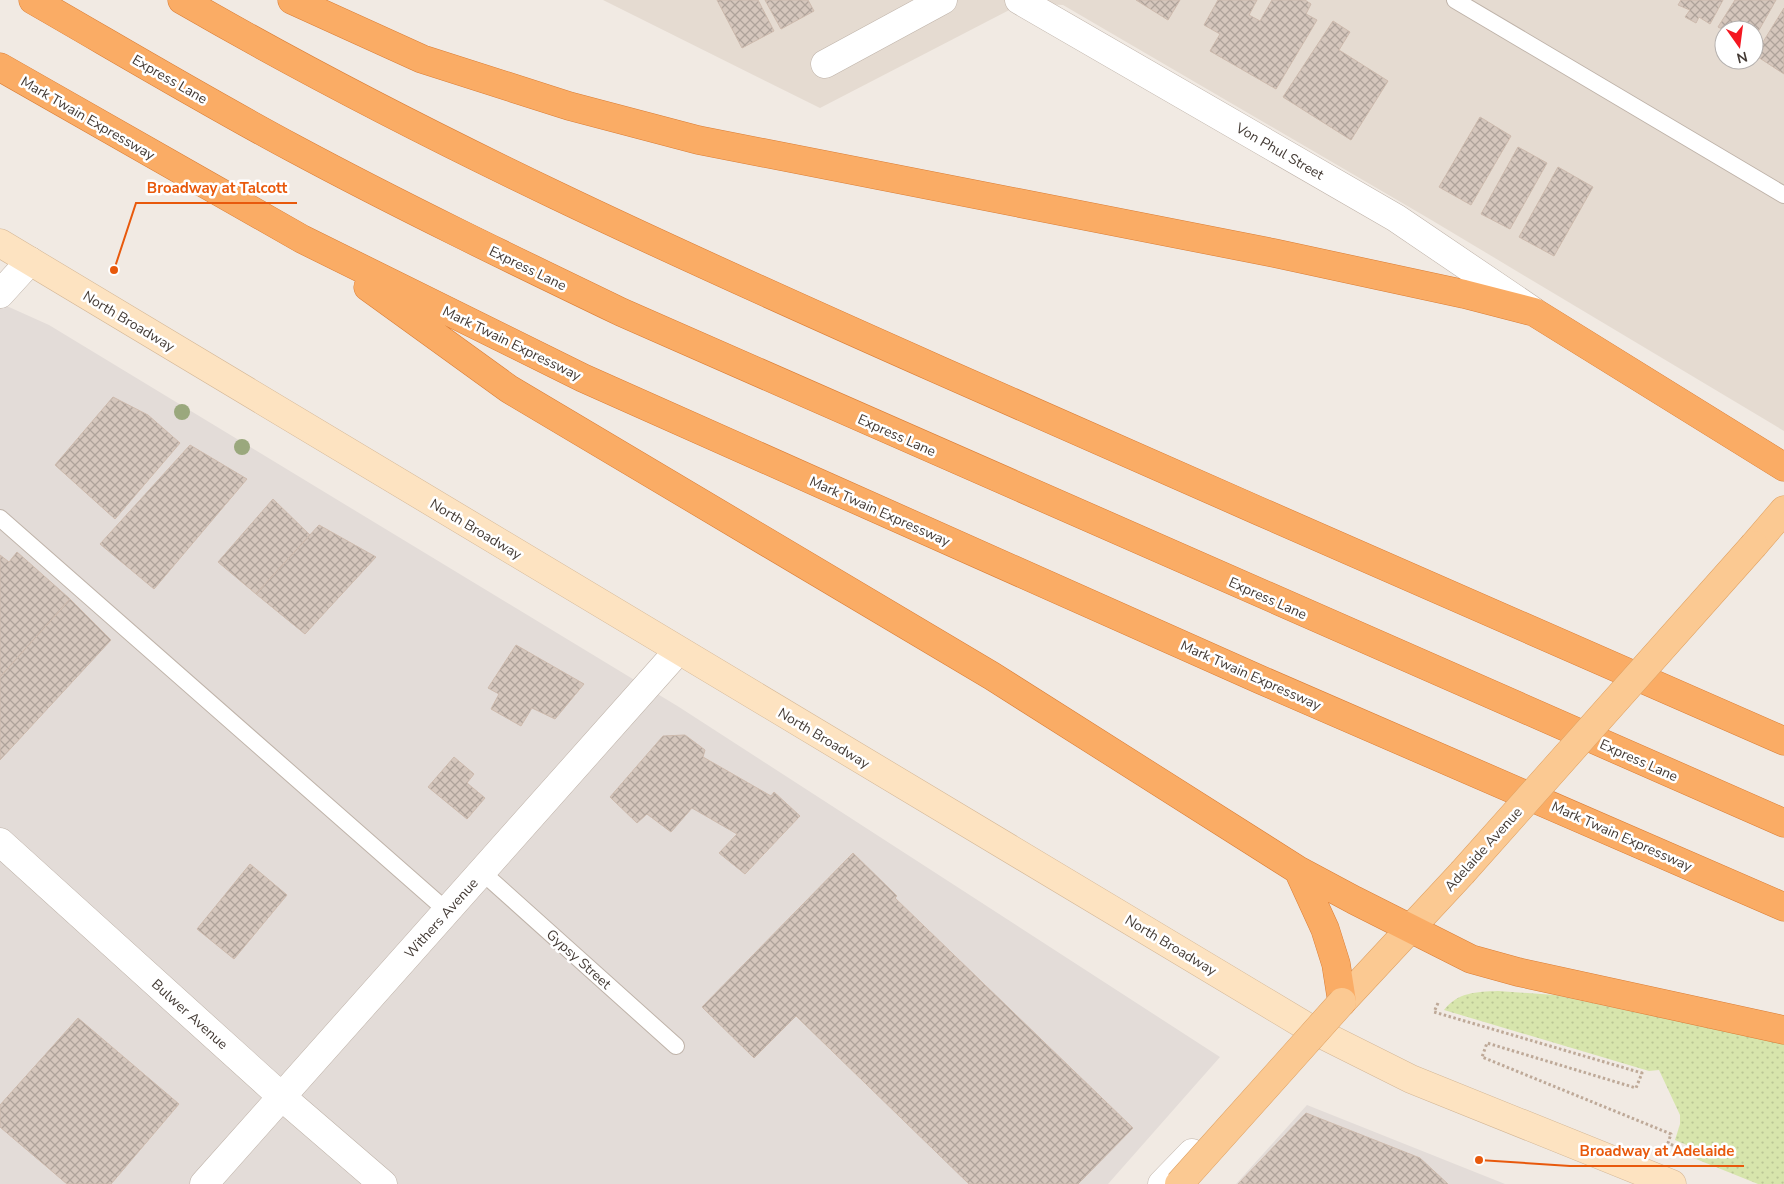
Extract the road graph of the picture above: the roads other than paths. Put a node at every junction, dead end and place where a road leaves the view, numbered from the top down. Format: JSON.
{"nodes":[{"id":1,"x":33,"y":0,"type":"edge"},
{"id":2,"x":182,"y":0,"type":"edge"},
{"id":3,"x":292,"y":0,"type":"edge"},
{"id":4,"x":943,"y":0,"type":"edge"},
{"id":5,"x":1019,"y":0,"type":"edge"},
{"id":6,"x":1455,"y":0,"type":"edge"},
{"id":7,"x":825,"y":64,"type":"dead end"},
{"id":8,"x":0,"y":67,"type":"edge"},
{"id":9,"x":1784,"y":195,"type":"edge"},
{"id":10,"x":302,"y":239,"type":"junction"},
{"id":11,"x":0,"y":243,"type":"edge"},
{"id":12,"x":30,"y":261,"type":"junction"},
{"id":13,"x":0,"y":294,"type":"edge"},
{"id":14,"x":1534,"y":312,"type":"junction"},
{"id":15,"x":1784,"y":467,"type":"edge"},
{"id":16,"x":1784,"y":510,"type":"edge"},
{"id":17,"x":0,"y":518,"type":"edge"},
{"id":18,"x":678,"y":651,"type":"junction"},
{"id":19,"x":1784,"y":741,"type":"edge"},
{"id":20,"x":1784,"y":824,"type":"edge"},
{"id":21,"x":0,"y":842,"type":"edge"},
{"id":22,"x":1298,"y":870,"type":"junction"},
{"id":23,"x":482,"y":872,"type":"junction"},
{"id":24,"x":1784,"y":907,"type":"edge"},
{"id":25,"x":447,"y":911,"type":"junction"},
{"id":26,"x":1412,"y":928,"type":"junction"},
{"id":27,"x":1342,"y":1002,"type":"junction"},
{"id":28,"x":1309,"y":1028,"type":"junction"},
{"id":29,"x":1784,"y":1030,"type":"edge"},
{"id":30,"x":676,"y":1046,"type":"dead end"},
{"id":31,"x":282,"y":1097,"type":"junction"},
{"id":32,"x":204,"y":1184,"type":"edge"},
{"id":33,"x":383,"y":1184,"type":"edge"},
{"id":34,"x":1162,"y":1184,"type":"edge"},
{"id":35,"x":1179,"y":1184,"type":"edge"},
{"id":36,"x":1672,"y":1184,"type":"edge"}],
"edges":[{"from":1,"to":20,"type":"highway","name":"Express Lane"},
{"from":2,"to":19,"type":"highway"},
{"from":3,"to":14,"type":"highway"},
{"from":4,"to":7,"type":"street"},
{"from":5,"to":14,"type":"street","name":"Von Phul Street"},
{"from":6,"to":9,"type":"lane"},
{"from":8,"to":10,"type":"highway","name":"Mark Twain Expressway"},
{"from":10,"to":22,"type":"highway"},
{"from":10,"to":24,"type":"highway","name":"Mark Twain Expressway"},
{"from":11,"to":12,"type":"main road","name":"North Broadway"},
{"from":12,"to":13,"type":"street"},
{"from":12,"to":18,"type":"main road","name":"North Broadway"},
{"from":14,"to":15,"type":"highway"},
{"from":16,"to":26,"type":"main road","name":"Adelaide Avenue","bridge":true},
{"from":17,"to":25,"type":"lane"},
{"from":18,"to":23,"type":"street","name":"Withers Avenue"},
{"from":18,"to":28,"type":"main road","name":"North Broadway"},
{"from":21,"to":31,"type":"street","name":"Bulwer Avenue"},
{"from":22,"to":26,"type":"highway"},
{"from":22,"to":27,"type":"highway"},
{"from":23,"to":25,"type":"street","name":"Withers Avenue"},
{"from":23,"to":30,"type":"lane","name":"Gypsy Street"},
{"from":25,"to":31,"type":"street","name":"Withers Avenue"},
{"from":26,"to":27,"type":"main road","name":"Adelaide Avenue"},
{"from":26,"to":29,"type":"highway"},
{"from":27,"to":35,"type":"main road","name":"Adelaide Avenue","bridge":true},
{"from":28,"to":34,"type":"street"},
{"from":28,"to":36,"type":"main road","name":"North Broadway"},
{"from":31,"to":32,"type":"street","name":"Withers Avenue"},
{"from":31,"to":33,"type":"street","name":"Bulwer Avenue"}]}
